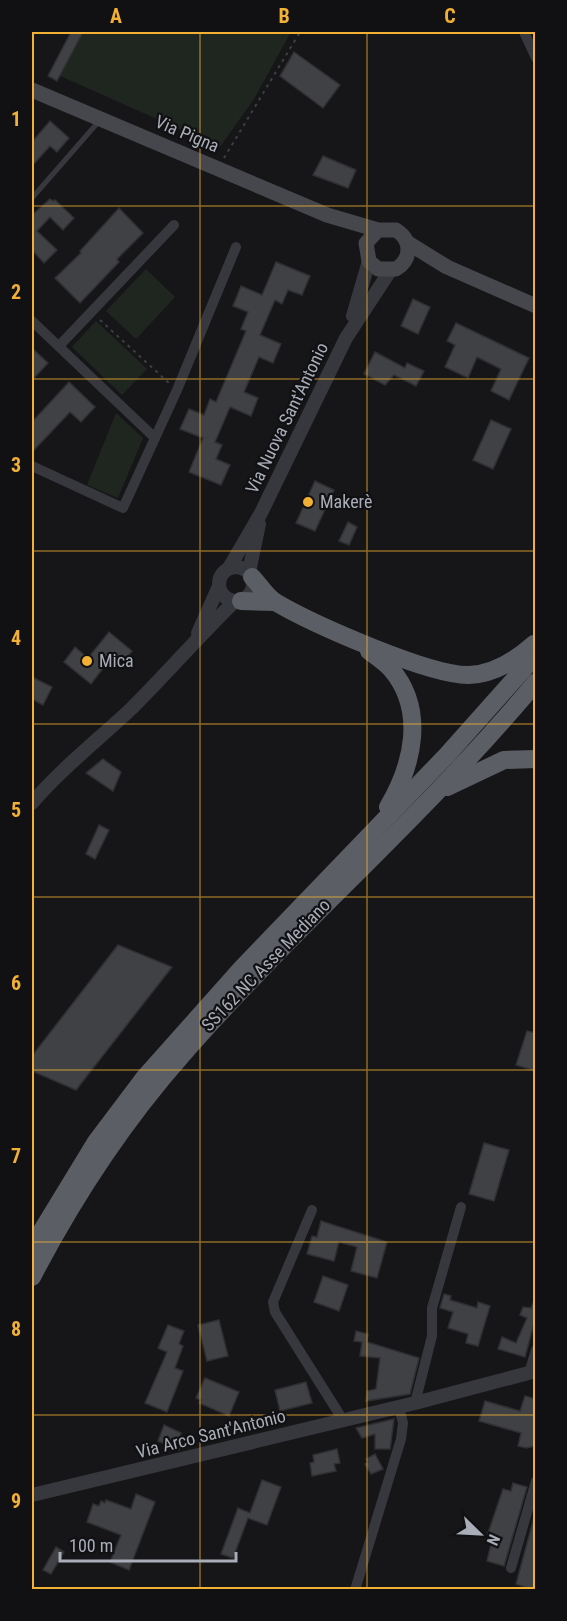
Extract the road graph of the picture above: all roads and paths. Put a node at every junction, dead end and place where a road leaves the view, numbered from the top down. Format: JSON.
{"nodes":[{"id":1,"x":300,"y":32,"type":"edge"},
{"id":2,"x":524,"y":32,"type":"edge"},
{"id":3,"x":536,"y":58,"type":"edge"},
{"id":4,"x":32,"y":90,"type":"edge"},
{"id":5,"x":101,"y":119,"type":"junction"},
{"id":6,"x":218,"y":168,"type":"junction"},
{"id":7,"x":32,"y":198,"type":"edge"},
{"id":8,"x":327,"y":215,"type":"junction"},
{"id":9,"x":174,"y":225,"type":"dead end"},
{"id":10,"x":378,"y":230,"type":"junction"},
{"id":11,"x":408,"y":243,"type":"junction"},
{"id":12,"x":236,"y":246,"type":"dead end"},
{"id":13,"x":367,"y":255,"type":"junction"},
{"id":14,"x":447,"y":267,"type":"junction"},
{"id":15,"x":396,"y":268,"type":"junction"},
{"id":16,"x":536,"y":306,"type":"edge"},
{"id":17,"x":92,"y":312,"type":"junction"},
{"id":18,"x":32,"y":321,"type":"edge"},
{"id":19,"x":346,"y":338,"type":"junction"},
{"id":20,"x":59,"y":346,"type":"junction"},
{"id":21,"x":177,"y":390,"type":"junction"},
{"id":22,"x":155,"y":438,"type":"junction"},
{"id":23,"x":32,"y":466,"type":"edge"},
{"id":24,"x":261,"y":513,"type":"junction"},
{"id":25,"x":229,"y":568,"type":"junction"},
{"id":26,"x":251,"y":575,"type":"junction"},
{"id":27,"x":219,"y":586,"type":"junction"},
{"id":28,"x":238,"y":601,"type":"junction"},
{"id":29,"x":275,"y":602,"type":"junction"},
{"id":30,"x":195,"y":640,"type":"junction"},
{"id":31,"x":356,"y":640,"type":"junction"},
{"id":32,"x":536,"y":643,"type":"edge"},
{"id":33,"x":536,"y":655,"type":"edge"},
{"id":34,"x":536,"y":682,"type":"edge"},
{"id":35,"x":536,"y":759,"type":"edge"},
{"id":36,"x":434,"y":793,"type":"junction"},
{"id":37,"x":32,"y":803,"type":"edge"},
{"id":38,"x":375,"y":829,"type":"junction"},
{"id":39,"x":461,"y":1207,"type":"dead end"},
{"id":40,"x":312,"y":1210,"type":"dead end"},
{"id":41,"x":37,"y":1251,"type":"edge"},
{"id":42,"x":32,"y":1276,"type":"edge"},
{"id":43,"x":536,"y":1350,"type":"edge"},
{"id":44,"x":532,"y":1372,"type":"edge"},
{"id":45,"x":415,"y":1403,"type":"junction"},
{"id":46,"x":399,"y":1407,"type":"junction"},
{"id":47,"x":343,"y":1420,"type":"junction"},
{"id":48,"x":536,"y":1481,"type":"edge"},
{"id":49,"x":32,"y":1496,"type":"edge"},
{"id":50,"x":511,"y":1568,"type":"dead end"},
{"id":51,"x":355,"y":1590,"type":"edge"}],
"edges":[{"from":1,"to":6,"type":"path"},
{"from":2,"to":3,"type":"street"},
{"from":4,"to":5,"type":"main road","name":"Via Pigna"},
{"from":5,"to":6,"type":"main road","name":"Via Pigna"},
{"from":5,"to":7,"type":"lane"},
{"from":6,"to":8,"type":"main road","name":"Via Pigna"},
{"from":8,"to":10,"type":"main road","name":"Via Pigna"},
{"from":8,"to":13,"type":"main road","name":"Via Pigna"},
{"from":9,"to":17,"type":"street"},
{"from":10,"to":11,"type":"main road","name":"Via Pigna"},
{"from":10,"to":13,"type":"main road"},
{"from":11,"to":14,"type":"main road","name":"Via Pigna"},
{"from":11,"to":15,"type":"main road"},
{"from":12,"to":21,"type":"street"},
{"from":13,"to":15,"type":"main road","name":"Via Pigna"},
{"from":13,"to":19,"type":"street","name":"Via Nuova Sant'Antonio"},
{"from":14,"to":15,"type":"main road","name":"Via Pigna"},
{"from":14,"to":16,"type":"main road","name":"Via Pigna"},
{"from":15,"to":19,"type":"street","name":"Via Nuova Sant'Antonio"},
{"from":17,"to":20,"type":"street"},
{"from":17,"to":21,"type":"path"},
{"from":18,"to":20,"type":"street"},
{"from":19,"to":24,"type":"street","name":"Via Nuova Sant'Antonio"},
{"from":20,"to":22,"type":"street"},
{"from":21,"to":22,"type":"street"},
{"from":22,"to":23,"type":"street"},
{"from":24,"to":25,"type":"street","name":"Via Nuova Sant'Antonio"},
{"from":24,"to":26,"type":"street","name":"Via Nuova Sant'Antonio"},
{"from":25,"to":26,"type":"street"},
{"from":25,"to":27,"type":"street","name":"Via Nuova Sant'Antonio"},
{"from":26,"to":28,"type":"street","name":"Via Nuova Sant'Antonio"},
{"from":26,"to":29,"type":"highway"},
{"from":27,"to":28,"type":"street"},
{"from":27,"to":30,"type":"street","name":"Via Nuova Sant'Antonio"},
{"from":28,"to":29,"type":"highway"},
{"from":28,"to":30,"type":"street","name":"Via Nuova Sant'Antonio"},
{"from":29,"to":31,"type":"highway"},
{"from":30,"to":37,"type":"street","name":"Via Nuova Sant'Antonio"},
{"from":31,"to":32,"type":"highway"},
{"from":31,"to":38,"type":"highway"},
{"from":33,"to":38,"type":"highway","name":"SS162 NC Asse Mediano"},
{"from":34,"to":36,"type":"highway","name":"SS162 NC Asse Mediano"},
{"from":35,"to":36,"type":"highway"},
{"from":36,"to":41,"type":"highway","name":"SS162 NC Asse Mediano"},
{"from":38,"to":41,"type":"highway","name":"SS162 NC Asse Mediano"},
{"from":39,"to":45,"type":"street"},
{"from":40,"to":47,"type":"street"},
{"from":41,"to":42,"type":"highway","name":"SS162 NC Asse Mediano"},
{"from":43,"to":44,"type":"street","name":"Via Arco Sant'Antonio"},
{"from":44,"to":45,"type":"street","name":"Via Arco Sant'Antonio"},
{"from":45,"to":46,"type":"street","name":"Via Arco Sant'Antonio"},
{"from":46,"to":47,"type":"street","name":"Via Arco Sant'Antonio"},
{"from":46,"to":51,"type":"street"},
{"from":47,"to":49,"type":"street","name":"Via Arco Sant'Antonio"},
{"from":48,"to":50,"type":"street"}]}
